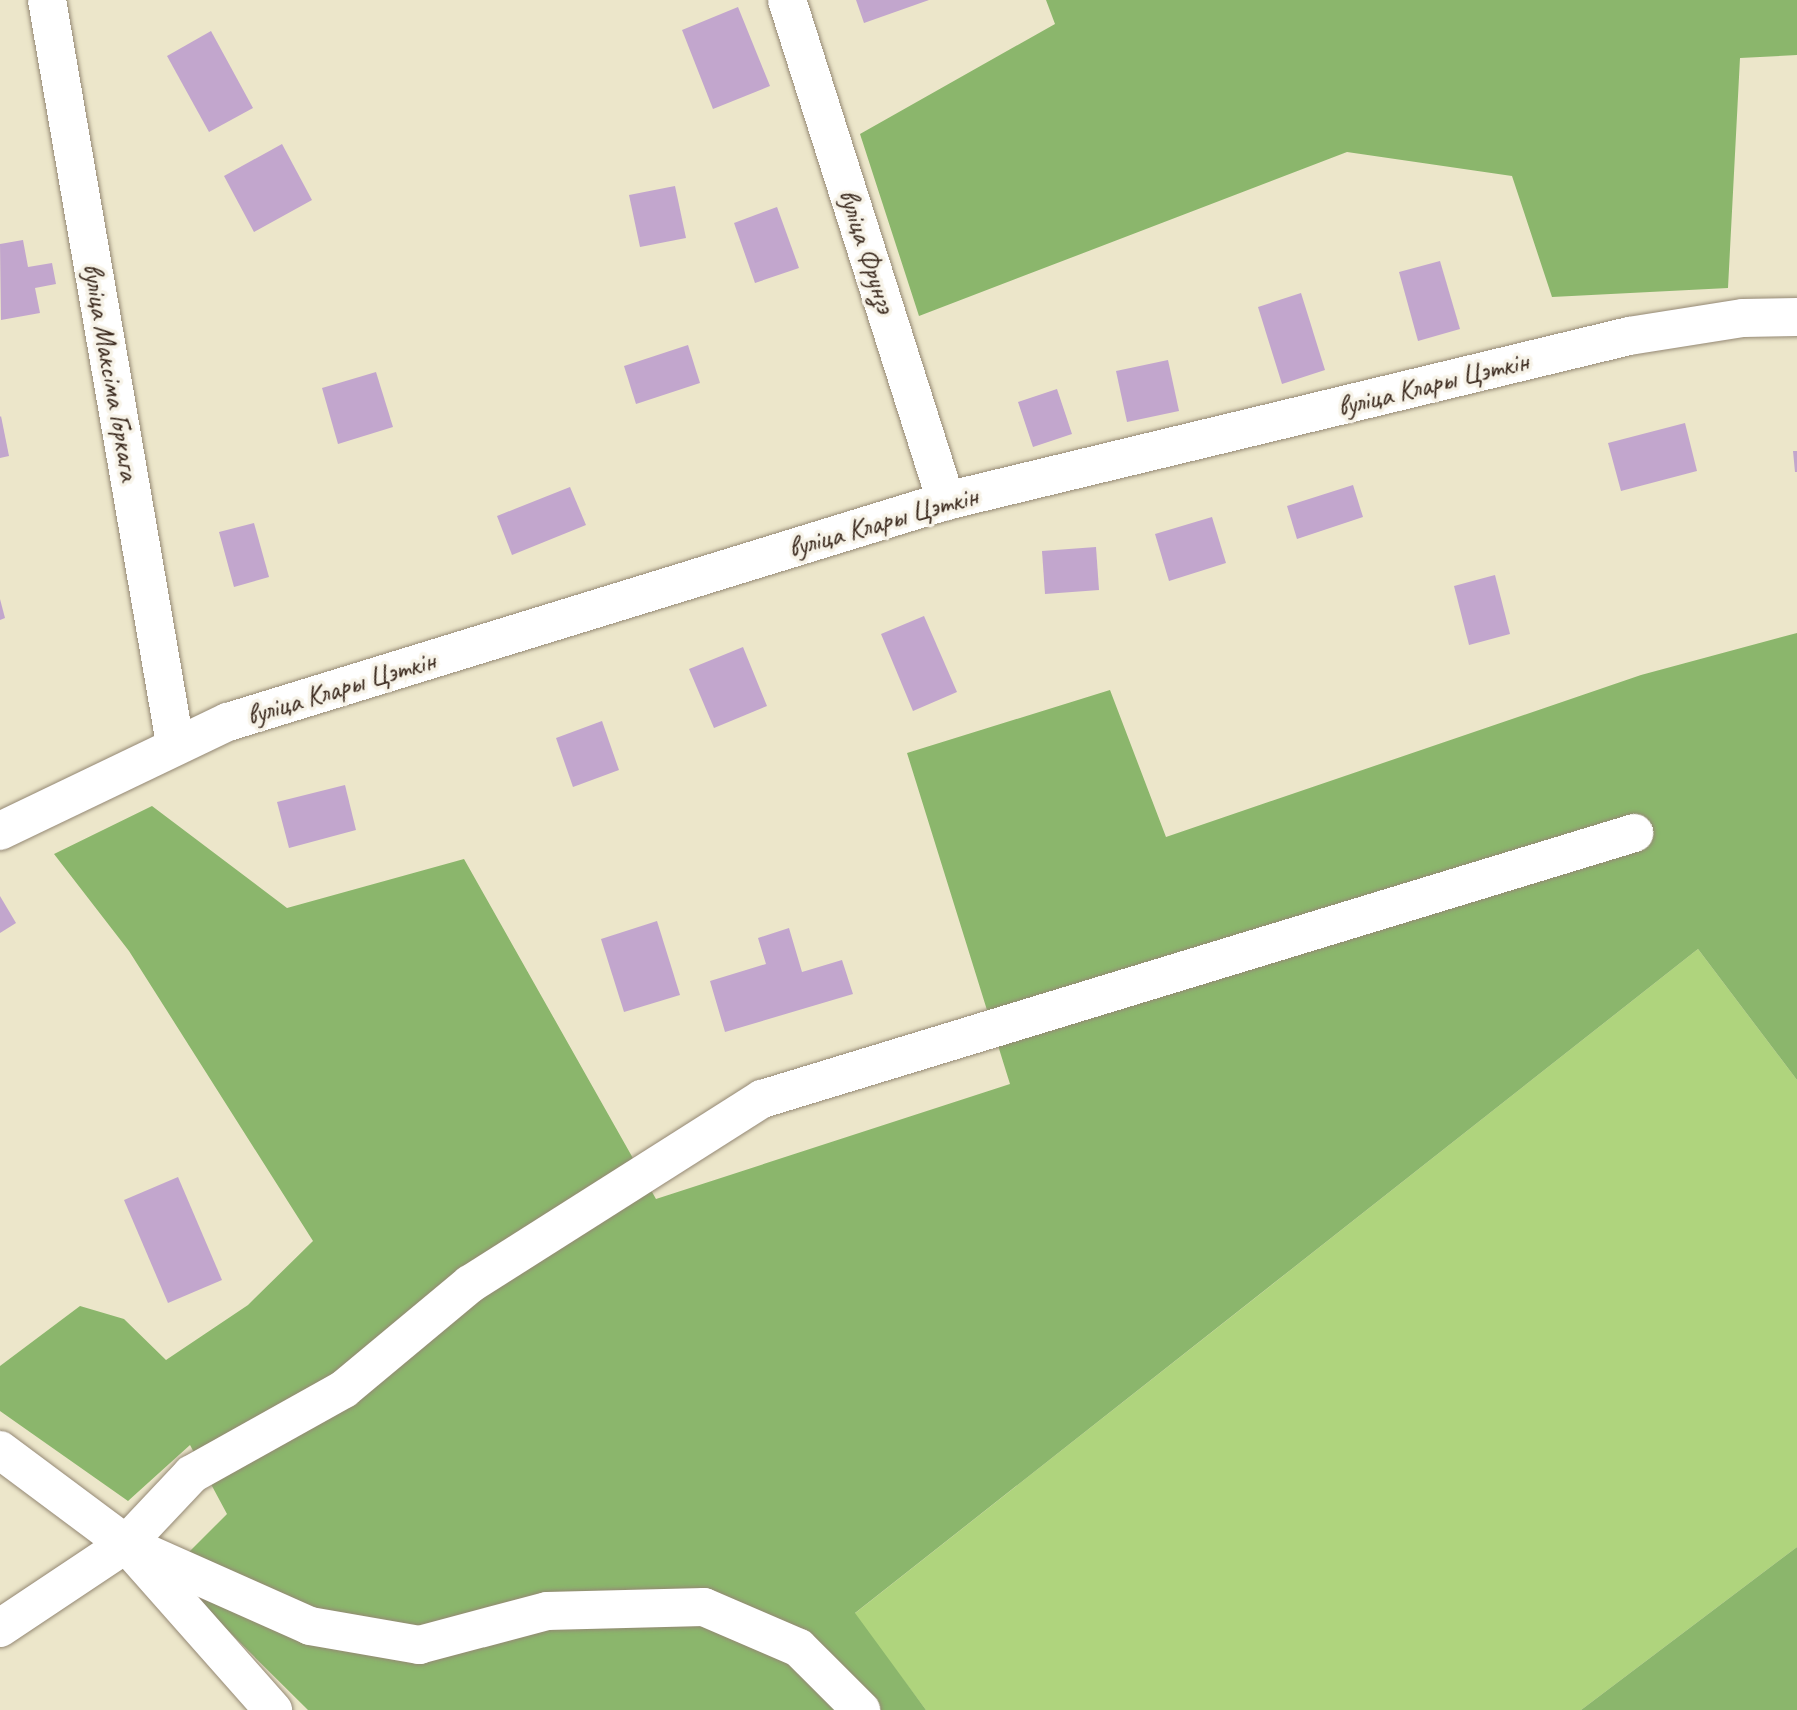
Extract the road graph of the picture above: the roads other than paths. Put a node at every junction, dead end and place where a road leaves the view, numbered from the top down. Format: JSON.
{"nodes":[{"id":1,"x":47,"y":0,"type":"edge"},
{"id":2,"x":787,"y":0,"type":"edge"},
{"id":3,"x":1797,"y":317,"type":"edge"},
{"id":4,"x":946,"y":501,"type":"junction"},
{"id":5,"x":175,"y":743,"type":"junction"},
{"id":6,"x":0,"y":831,"type":"edge"},
{"id":7,"x":1634,"y":833,"type":"dead end"},
{"id":8,"x":0,"y":1450,"type":"edge"},
{"id":9,"x":126,"y":1544,"type":"junction"},
{"id":10,"x":0,"y":1628,"type":"edge"},
{"id":11,"x":273,"y":1710,"type":"edge"},
{"id":12,"x":861,"y":1710,"type":"edge"}],
"edges":[{"from":1,"to":5,"type":"street","name":"вуліца Максіма Горкага"},
{"from":2,"to":4,"type":"street","name":"вуліца Фрунзэ"},
{"from":3,"to":4,"type":"street","name":"вуліца Клары Цэткін"},
{"from":4,"to":5,"type":"street","name":"вуліца Клары Цэткін"},
{"from":5,"to":6,"type":"street","name":"вуліца Клары Цэткін"},
{"from":7,"to":9,"type":"street"},
{"from":8,"to":9,"type":"street"},
{"from":9,"to":10,"type":"street"},
{"from":9,"to":11,"type":"street"},
{"from":9,"to":12,"type":"street"}]}
